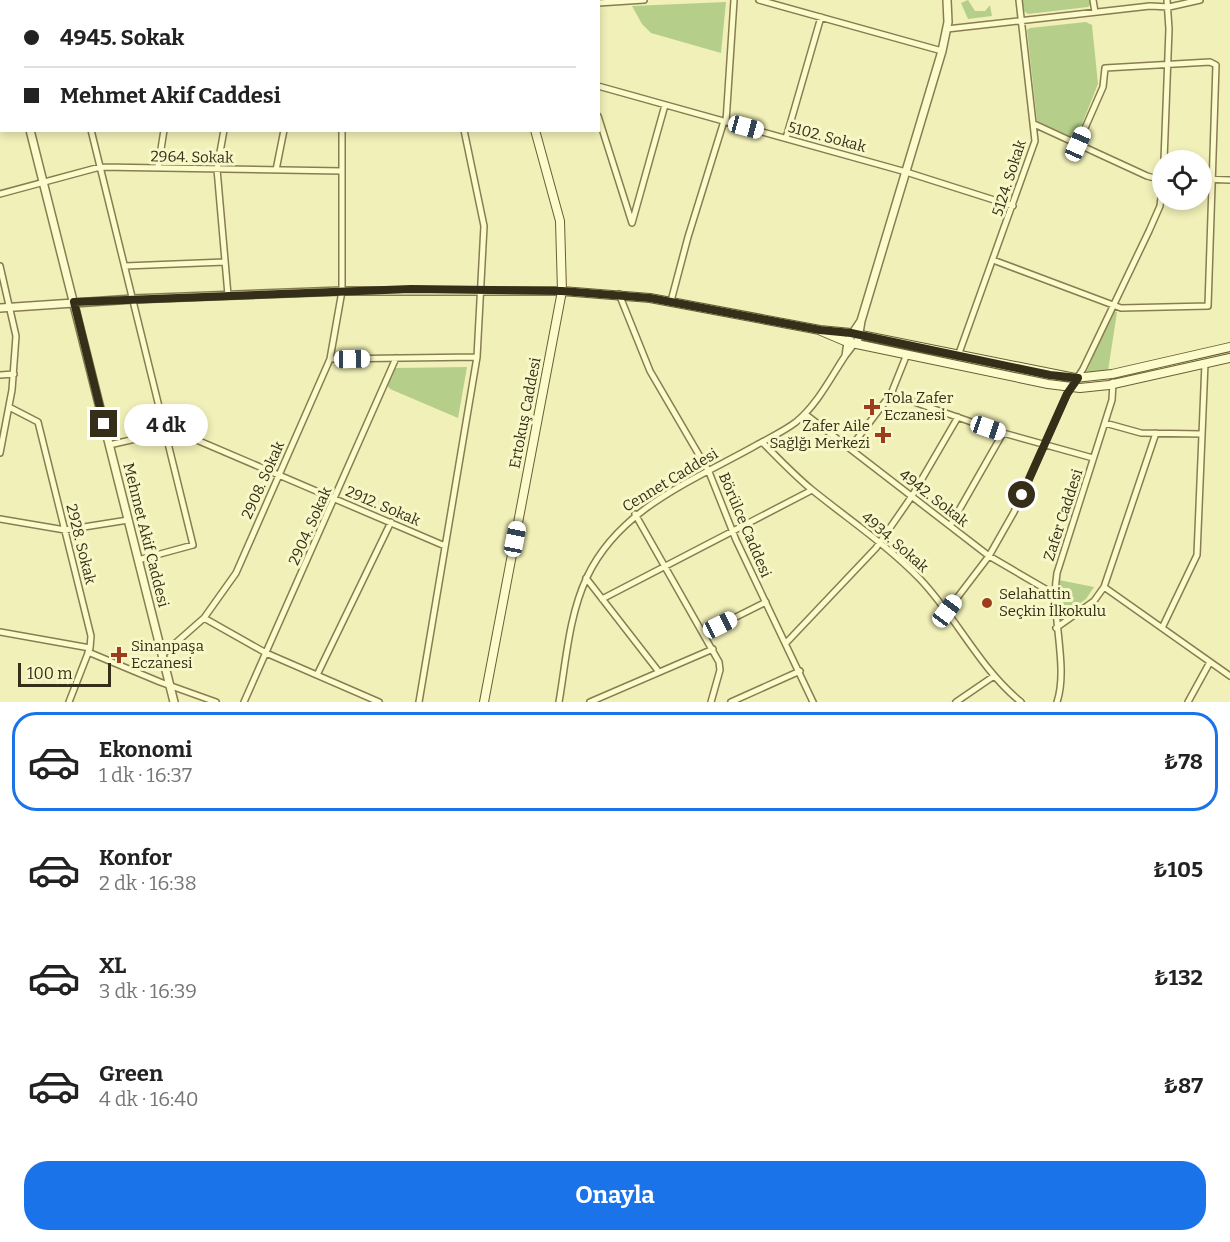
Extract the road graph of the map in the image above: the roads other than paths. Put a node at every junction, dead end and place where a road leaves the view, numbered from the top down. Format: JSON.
{"nodes":[{"id":1,"x":644,"y":0,"type":"edge"},
{"id":2,"x":734,"y":0,"type":"edge"},
{"id":3,"x":759,"y":0,"type":"edge"},
{"id":4,"x":947,"y":0,"type":"edge"},
{"id":5,"x":1019,"y":0,"type":"edge"},
{"id":6,"x":1093,"y":0,"type":"edge"},
{"id":7,"x":1178,"y":0,"type":"edge"},
{"id":8,"x":1200,"y":0,"type":"edge"},
{"id":9,"x":1167,"y":2,"type":"edge"},
{"id":10,"x":1188,"y":2,"type":"junction"},
{"id":11,"x":600,"y":3,"type":"edge"},
{"id":12,"x":1095,"y":12,"type":"junction"},
{"id":13,"x":821,"y":17,"type":"junction"},
{"id":14,"x":1023,"y":20,"type":"junction"},
{"id":15,"x":947,"y":29,"type":"junction"},
{"id":16,"x":942,"y":51,"type":"junction"},
{"id":17,"x":1168,"y":64,"type":"junction"},
{"id":18,"x":600,"y":87,"type":"edge"},
{"id":19,"x":665,"y":105,"type":"junction"},
{"id":20,"x":725,"y":121,"type":"junction"},
{"id":21,"x":600,"y":122,"type":"edge"},
{"id":22,"x":1034,"y":124,"type":"junction"},
{"id":23,"x":31,"y":132,"type":"edge"},
{"id":24,"x":92,"y":132,"type":"edge"},
{"id":25,"x":96,"y":132,"type":"edge"},
{"id":26,"x":164,"y":132,"type":"edge"},
{"id":27,"x":224,"y":132,"type":"edge"},
{"id":28,"x":284,"y":132,"type":"edge"},
{"id":29,"x":342,"y":132,"type":"edge"},
{"id":30,"x":464,"y":132,"type":"edge"},
{"id":31,"x":536,"y":132,"type":"edge"},
{"id":32,"x":786,"y":138,"type":"junction"},
{"id":33,"x":94,"y":142,"type":"junction"},
{"id":34,"x":1078,"y":144,"type":"junction"},
{"id":35,"x":1164,"y":150,"type":"edge"},
{"id":36,"x":100,"y":167,"type":"junction"},
{"id":37,"x":158,"y":168,"type":"junction"},
{"id":38,"x":217,"y":169,"type":"junction"},
{"id":39,"x":276,"y":170,"type":"junction"},
{"id":40,"x":342,"y":171,"type":"junction"},
{"id":41,"x":906,"y":172,"type":"junction"},
{"id":42,"x":1152,"y":177,"type":"edge"},
{"id":43,"x":1213,"y":179,"type":"junction"},
{"id":44,"x":1230,"y":180,"type":"edge"},
{"id":45,"x":43,"y":181,"type":"junction"},
{"id":46,"x":0,"y":194,"type":"edge"},
{"id":47,"x":1013,"y":206,"type":"junction"},
{"id":48,"x":1157,"y":210,"type":"edge"},
{"id":49,"x":993,"y":260,"type":"junction"},
{"id":50,"x":225,"y":262,"type":"junction"},
{"id":51,"x":0,"y":266,"type":"edge"},
{"id":52,"x":125,"y":266,"type":"junction"},
{"id":53,"x":482,"y":290,"type":"junction"},
{"id":54,"x":342,"y":291,"type":"junction"},
{"id":55,"x":562,"y":291,"type":"junction"},
{"id":56,"x":619,"y":294,"type":"junction"},
{"id":57,"x":228,"y":295,"type":"junction"},
{"id":58,"x":133,"y":299,"type":"junction"},
{"id":59,"x":671,"y":301,"type":"junction"},
{"id":60,"x":74,"y":302,"type":"junction"},
{"id":61,"x":10,"y":306,"type":"junction"},
{"id":62,"x":1113,"y":306,"type":"junction"},
{"id":63,"x":0,"y":308,"type":"edge"},
{"id":64,"x":820,"y":330,"type":"junction"},
{"id":65,"x":855,"y":334,"type":"junction"},
{"id":66,"x":851,"y":343,"type":"junction"},
{"id":67,"x":1230,"y":346,"type":"edge"},
{"id":68,"x":907,"y":354,"type":"junction"},
{"id":69,"x":958,"y":356,"type":"junction"},
{"id":70,"x":477,"y":357,"type":"junction"},
{"id":71,"x":396,"y":358,"type":"junction"},
{"id":72,"x":1230,"y":358,"type":"edge"},
{"id":73,"x":330,"y":359,"type":"junction"},
{"id":74,"x":1205,"y":363,"type":"junction"},
{"id":75,"x":14,"y":374,"type":"junction"},
{"id":76,"x":1112,"y":374,"type":"junction"},
{"id":77,"x":0,"y":375,"type":"edge"},
{"id":78,"x":1078,"y":378,"type":"junction"},
{"id":79,"x":1113,"y":384,"type":"junction"},
{"id":80,"x":1071,"y":387,"type":"junction"},
{"id":81,"x":891,"y":394,"type":"junction"},
{"id":82,"x":9,"y":407,"type":"junction"},
{"id":83,"x":805,"y":414,"type":"junction"},
{"id":84,"x":958,"y":417,"type":"junction"},
{"id":85,"x":1105,"y":423,"type":"junction"},
{"id":86,"x":166,"y":432,"type":"junction"},
{"id":87,"x":1004,"y":433,"type":"junction"},
{"id":88,"x":1156,"y":433,"type":"junction"},
{"id":89,"x":1202,"y":434,"type":"junction"},
{"id":90,"x":762,"y":442,"type":"junction"},
{"id":91,"x":109,"y":445,"type":"junction"},
{"id":92,"x":1045,"y":445,"type":"junction"},
{"id":93,"x":851,"y":447,"type":"junction"},
{"id":94,"x":0,"y":453,"type":"edge"},
{"id":95,"x":1094,"y":458,"type":"junction"},
{"id":96,"x":709,"y":471,"type":"junction"},
{"id":97,"x":279,"y":475,"type":"junction"},
{"id":98,"x":812,"y":490,"type":"junction"},
{"id":99,"x":912,"y":496,"type":"junction"},
{"id":100,"x":335,"y":499,"type":"junction"},
{"id":101,"x":635,"y":514,"type":"junction"},
{"id":102,"x":0,"y":519,"type":"edge"},
{"id":103,"x":128,"y":520,"type":"junction"},
{"id":104,"x":391,"y":522,"type":"junction"},
{"id":105,"x":950,"y":526,"type":"junction"},
{"id":106,"x":65,"y":530,"type":"junction"},
{"id":107,"x":732,"y":532,"type":"junction"},
{"id":108,"x":880,"y":542,"type":"junction"},
{"id":109,"x":445,"y":546,"type":"junction"},
{"id":110,"x":988,"y":556,"type":"junction"},
{"id":111,"x":138,"y":560,"type":"junction"},
{"id":112,"x":666,"y":567,"type":"junction"},
{"id":113,"x":586,"y":578,"type":"junction"},
{"id":114,"x":1104,"y":587,"type":"junction"},
{"id":115,"x":1054,"y":594,"type":"junction"},
{"id":116,"x":602,"y":599,"type":"junction"},
{"id":117,"x":766,"y":602,"type":"junction"},
{"id":118,"x":947,"y":611,"type":"junction"},
{"id":119,"x":204,"y":618,"type":"junction"},
{"id":120,"x":1056,"y":628,"type":"junction"},
{"id":121,"x":1162,"y":628,"type":"junction"},
{"id":122,"x":0,"y":632,"type":"edge"},
{"id":123,"x":704,"y":633,"type":"junction"},
{"id":124,"x":786,"y":643,"type":"junction"},
{"id":125,"x":712,"y":649,"type":"junction"},
{"id":126,"x":89,"y":650,"type":"junction"},
{"id":127,"x":266,"y":653,"type":"junction"},
{"id":128,"x":162,"y":655,"type":"junction"},
{"id":129,"x":1210,"y":662,"type":"junction"},
{"id":130,"x":800,"y":671,"type":"junction"},
{"id":131,"x":659,"y":672,"type":"junction"},
{"id":132,"x":317,"y":675,"type":"junction"},
{"id":133,"x":994,"y":676,"type":"junction"},
{"id":134,"x":1230,"y":676,"type":"edge"},
{"id":135,"x":170,"y":686,"type":"junction"},
{"id":136,"x":69,"y":702,"type":"edge"},
{"id":137,"x":174,"y":702,"type":"edge"},
{"id":138,"x":216,"y":702,"type":"edge"},
{"id":139,"x":244,"y":702,"type":"edge"},
{"id":140,"x":379,"y":702,"type":"edge"},
{"id":141,"x":419,"y":702,"type":"edge"},
{"id":142,"x":484,"y":702,"type":"edge"},
{"id":143,"x":559,"y":702,"type":"edge"},
{"id":144,"x":590,"y":702,"type":"edge"},
{"id":145,"x":711,"y":702,"type":"edge"},
{"id":146,"x":731,"y":702,"type":"edge"},
{"id":147,"x":813,"y":702,"type":"edge"},
{"id":148,"x":956,"y":702,"type":"edge"},
{"id":149,"x":1021,"y":702,"type":"edge"},
{"id":150,"x":1057,"y":702,"type":"edge"},
{"id":151,"x":1188,"y":702,"type":"edge"}],
"edges":[{"from":1,"to":11,"type":"street"},
{"from":2,"to":20,"type":"street"},
{"from":3,"to":13,"type":"street"},
{"from":4,"to":15,"type":"street","name":"Cennet Caddesi"},
{"from":5,"to":14,"type":"street","name":"5124. Sokak"},
{"from":6,"to":12,"type":"street"},
{"from":7,"to":10,"type":"street"},
{"from":8,"to":10,"type":"street"},
{"from":9,"to":10,"type":"street"},
{"from":9,"to":12,"type":"street"},
{"from":9,"to":17,"type":"street"},
{"from":12,"to":14,"type":"street"},
{"from":13,"to":16,"type":"street"},
{"from":13,"to":32,"type":"street"},
{"from":14,"to":15,"type":"street"},
{"from":14,"to":22,"type":"street","name":"5124. Sokak"},
{"from":15,"to":16,"type":"street","name":"Cennet Caddesi"},
{"from":16,"to":41,"type":"street","name":"Cennet Caddesi"},
{"from":17,"to":34,"type":"street"},
{"from":17,"to":35,"type":"street"},
{"from":17,"to":43,"type":"street"},
{"from":18,"to":19,"type":"street","name":"5102. Sokak"},
{"from":19,"to":20,"type":"street","name":"5102. Sokak"},
{"from":19,"to":21,"type":"street"},
{"from":20,"to":32,"type":"street","name":"5102. Sokak"},
{"from":20,"to":59,"type":"street"},
{"from":22,"to":34,"type":"street"},
{"from":22,"to":47,"type":"street","name":"5124. Sokak"},
{"from":23,"to":45,"type":"street","name":"Mehmet Akif Caddesi"},
{"from":24,"to":33,"type":"street"},
{"from":25,"to":33,"type":"street"},
{"from":26,"to":37,"type":"street"},
{"from":27,"to":38,"type":"street"},
{"from":28,"to":39,"type":"street"},
{"from":29,"to":40,"type":"street","name":"2908. Sokak"},
{"from":30,"to":53,"type":"street"},
{"from":31,"to":55,"type":"main road","name":"Ertokuş Caddesi"},
{"from":32,"to":41,"type":"street","name":"5102. Sokak"},
{"from":33,"to":36,"type":"street"},
{"from":34,"to":42,"type":"street"},
{"from":36,"to":37,"type":"street","name":"2964. Sokak"},
{"from":36,"to":45,"type":"street","name":"2964. Sokak"},
{"from":36,"to":52,"type":"street"},
{"from":37,"to":38,"type":"street","name":"2964. Sokak"},
{"from":38,"to":39,"type":"street","name":"2964. Sokak"},
{"from":38,"to":50,"type":"street"},
{"from":39,"to":40,"type":"street","name":"2964. Sokak"},
{"from":40,"to":54,"type":"street","name":"2908. Sokak"},
{"from":41,"to":47,"type":"street","name":"5102. Sokak"},
{"from":41,"to":65,"type":"street","name":"Cennet Caddesi"},
{"from":43,"to":44,"type":"street"},
{"from":43,"to":62,"type":"street"},
{"from":45,"to":46,"type":"street","name":"2964. Sokak"},
{"from":45,"to":60,"type":"street","name":"Mehmet Akif Caddesi"},
{"from":47,"to":49,"type":"street","name":"5124. Sokak"},
{"from":48,"to":62,"type":"street"},
{"from":49,"to":62,"type":"street"},
{"from":49,"to":69,"type":"street","name":"5124. Sokak"},
{"from":50,"to":52,"type":"street"},
{"from":50,"to":57,"type":"street"},
{"from":51,"to":61,"type":"street"},
{"from":52,"to":58,"type":"street"},
{"from":53,"to":54,"type":"street"},
{"from":53,"to":55,"type":"street"},
{"from":53,"to":70,"type":"street"},
{"from":54,"to":57,"type":"street"},
{"from":54,"to":73,"type":"street","name":"2908. Sokak"},
{"from":55,"to":56,"type":"main road"},
{"from":55,"to":142,"type":"main road","name":"Ertokuş Caddesi"},
{"from":56,"to":59,"type":"main road"},
{"from":56,"to":96,"type":"street","name":"Börülce Caddesi"},
{"from":57,"to":58,"type":"street"},
{"from":58,"to":60,"type":"street"},
{"from":58,"to":86,"type":"street"},
{"from":59,"to":64,"type":"main road"},
{"from":60,"to":61,"type":"street"},
{"from":60,"to":91,"type":"street","name":"Mehmet Akif Caddesi"},
{"from":61,"to":63,"type":"street"},
{"from":61,"to":75,"type":"street"},
{"from":62,"to":78,"type":"street"},
{"from":64,"to":65,"type":"main road"},
{"from":64,"to":66,"type":"main road"},
{"from":65,"to":66,"type":"street","name":"Cennet Caddesi"},
{"from":65,"to":69,"type":"main road"},
{"from":66,"to":68,"type":"main road"},
{"from":66,"to":83,"type":"street","name":"Cennet Caddesi"},
{"from":67,"to":76,"type":"main road"},
{"from":68,"to":80,"type":"main road"},
{"from":68,"to":81,"type":"street"},
{"from":69,"to":78,"type":"main road"},
{"from":70,"to":71,"type":"street"},
{"from":70,"to":109,"type":"street"},
{"from":71,"to":73,"type":"street"},
{"from":71,"to":100,"type":"street","name":"2904. Sokak"},
{"from":72,"to":74,"type":"main road"},
{"from":73,"to":97,"type":"street","name":"2908. Sokak"},
{"from":74,"to":79,"type":"main road"},
{"from":74,"to":89,"type":"street"},
{"from":75,"to":77,"type":"street"},
{"from":75,"to":82,"type":"street"},
{"from":76,"to":78,"type":"main road"},
{"from":76,"to":79,"type":"street","name":"Zafer Caddesi"},
{"from":78,"to":80,"type":"street"},
{"from":79,"to":80,"type":"main road"},
{"from":79,"to":85,"type":"street","name":"Zafer Caddesi"},
{"from":80,"to":92,"type":"street"},
{"from":81,"to":84,"type":"street"},
{"from":81,"to":93,"type":"street"},
{"from":82,"to":94,"type":"street"},
{"from":82,"to":106,"type":"street","name":"2928. Sokak"},
{"from":83,"to":90,"type":"street","name":"Cennet Caddesi"},
{"from":83,"to":93,"type":"street","name":"4942. Sokak"},
{"from":84,"to":87,"type":"street"},
{"from":84,"to":99,"type":"street"},
{"from":85,"to":88,"type":"street"},
{"from":85,"to":95,"type":"street","name":"Zafer Caddesi"},
{"from":86,"to":91,"type":"street","name":"2912. Sokak"},
{"from":86,"to":97,"type":"street","name":"2912. Sokak"},
{"from":86,"to":111,"type":"street"},
{"from":87,"to":92,"type":"street"},
{"from":87,"to":105,"type":"street"},
{"from":88,"to":89,"type":"street"},
{"from":88,"to":114,"type":"street"},
{"from":89,"to":121,"type":"street"},
{"from":90,"to":96,"type":"street","name":"Cennet Caddesi"},
{"from":90,"to":98,"type":"street","name":"4934. Sokak"},
{"from":91,"to":103,"type":"street","name":"Mehmet Akif Caddesi"},
{"from":92,"to":95,"type":"street"},
{"from":92,"to":110,"type":"street"},
{"from":93,"to":99,"type":"street","name":"4942. Sokak"},
{"from":95,"to":115,"type":"street","name":"Zafer Caddesi"},
{"from":96,"to":101,"type":"street","name":"Cennet Caddesi"},
{"from":96,"to":107,"type":"street","name":"Börülce Caddesi"},
{"from":97,"to":100,"type":"street","name":"2912. Sokak"},
{"from":97,"to":119,"type":"street","name":"2908. Sokak"},
{"from":98,"to":107,"type":"street"},
{"from":98,"to":108,"type":"street","name":"4934. Sokak"},
{"from":99,"to":105,"type":"street","name":"4942. Sokak"},
{"from":99,"to":108,"type":"street"},
{"from":100,"to":104,"type":"street","name":"2912. Sokak"},
{"from":100,"to":127,"type":"street","name":"2904. Sokak"},
{"from":101,"to":112,"type":"street"},
{"from":101,"to":113,"type":"street","name":"Cennet Caddesi"},
{"from":102,"to":106,"type":"street"},
{"from":103,"to":106,"type":"street"},
{"from":103,"to":111,"type":"street","name":"Mehmet Akif Caddesi"},
{"from":104,"to":109,"type":"street","name":"2912. Sokak"},
{"from":104,"to":132,"type":"street"},
{"from":105,"to":110,"type":"street","name":"4942. Sokak"},
{"from":106,"to":126,"type":"street","name":"2928. Sokak"},
{"from":107,"to":112,"type":"street"},
{"from":107,"to":117,"type":"street","name":"Börülce Caddesi"},
{"from":108,"to":118,"type":"street","name":"4934. Sokak"},
{"from":108,"to":124,"type":"street"},
{"from":109,"to":141,"type":"street"},
{"from":110,"to":115,"type":"street","name":"4942. Sokak"},
{"from":110,"to":118,"type":"street"},
{"from":111,"to":128,"type":"street","name":"Mehmet Akif Caddesi"},
{"from":112,"to":116,"type":"street"},
{"from":112,"to":123,"type":"street"},
{"from":113,"to":116,"type":"street"},
{"from":113,"to":143,"type":"street","name":"Cennet Caddesi"},
{"from":114,"to":120,"type":"street"},
{"from":114,"to":121,"type":"street"},
{"from":115,"to":120,"type":"street","name":"Zafer Caddesi"},
{"from":116,"to":131,"type":"street"},
{"from":117,"to":123,"type":"street"},
{"from":117,"to":124,"type":"street","name":"Börülce Caddesi"},
{"from":118,"to":133,"type":"street","name":"4934. Sokak"},
{"from":119,"to":127,"type":"street"},
{"from":119,"to":128,"type":"street","name":"2908. Sokak"},
{"from":120,"to":150,"type":"street","name":"Zafer Caddesi"},
{"from":121,"to":129,"type":"street"},
{"from":122,"to":126,"type":"street"},
{"from":123,"to":125,"type":"street"},
{"from":124,"to":130,"type":"street","name":"Börülce Caddesi"},
{"from":125,"to":131,"type":"street"},
{"from":125,"to":145,"type":"street"},
{"from":126,"to":135,"type":"street"},
{"from":126,"to":136,"type":"street","name":"2928. Sokak"},
{"from":127,"to":132,"type":"street"},
{"from":127,"to":139,"type":"street","name":"2904. Sokak"},
{"from":128,"to":135,"type":"street","name":"Mehmet Akif Caddesi"},
{"from":129,"to":134,"type":"street"},
{"from":129,"to":151,"type":"street"},
{"from":130,"to":146,"type":"street"},
{"from":130,"to":147,"type":"street","name":"Börülce Caddesi"},
{"from":131,"to":144,"type":"street"},
{"from":132,"to":140,"type":"street"},
{"from":133,"to":148,"type":"street"},
{"from":133,"to":149,"type":"street","name":"4934. Sokak"},
{"from":135,"to":137,"type":"street","name":"Mehmet Akif Caddesi"},
{"from":135,"to":138,"type":"street"}]}
